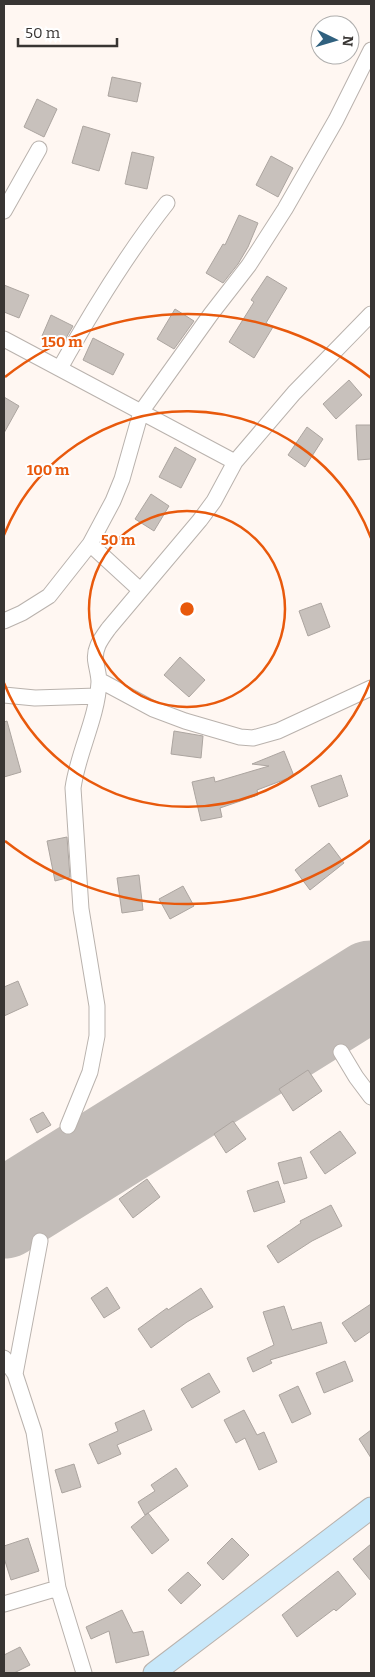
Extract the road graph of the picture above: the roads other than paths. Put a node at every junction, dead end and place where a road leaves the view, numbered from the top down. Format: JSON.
{"nodes":[{"id":1,"x":371,"y":50,"type":"edge"},
{"id":2,"x":39,"y":149,"type":"dead end"},
{"id":3,"x":167,"y":203,"type":"dead end"},
{"id":4,"x":4,"y":211,"type":"edge"},
{"id":5,"x":371,"y":314,"type":"edge"},
{"id":6,"x":4,"y":339,"type":"edge"},
{"id":7,"x":60,"y":368,"type":"junction"},
{"id":8,"x":141,"y":412,"type":"junction"},
{"id":9,"x":235,"y":462,"type":"junction"},
{"id":10,"x":90,"y":544,"type":"junction"},
{"id":11,"x":140,"y":590,"type":"junction"},
{"id":12,"x":4,"y":621,"type":"edge"},
{"id":13,"x":99,"y":680,"type":"junction"},
{"id":14,"x":371,"y":688,"type":"edge"},
{"id":15,"x":4,"y":695,"type":"edge"},
{"id":16,"x":97,"y":696,"type":"junction"},
{"id":17,"x":341,"y":1052,"type":"dead end"},
{"id":18,"x":371,"y":1097,"type":"edge"},
{"id":19,"x":68,"y":1126,"type":"dead end"},
{"id":20,"x":40,"y":1241,"type":"dead end"},
{"id":21,"x":4,"y":1358,"type":"edge"},
{"id":22,"x":15,"y":1374,"type":"junction"},
{"id":23,"x":371,"y":1508,"type":"edge"},
{"id":24,"x":58,"y":1588,"type":"junction"},
{"id":25,"x":4,"y":1604,"type":"edge"},
{"id":26,"x":84,"y":1673,"type":"edge"},
{"id":27,"x":154,"y":1673,"type":"edge"}],
"edges":[{"from":1,"to":8,"type":"street"},
{"from":2,"to":4,"type":"street"},
{"from":3,"to":7,"type":"street"},
{"from":5,"to":9,"type":"street"},
{"from":6,"to":7,"type":"street"},
{"from":7,"to":8,"type":"street"},
{"from":8,"to":9,"type":"street"},
{"from":8,"to":10,"type":"street"},
{"from":9,"to":11,"type":"street"},
{"from":10,"to":11,"type":"street"},
{"from":10,"to":12,"type":"street"},
{"from":11,"to":13,"type":"street"},
{"from":13,"to":14,"type":"street"},
{"from":13,"to":16,"type":"street"},
{"from":15,"to":16,"type":"street"},
{"from":16,"to":19,"type":"street"},
{"from":17,"to":18,"type":"street"},
{"from":20,"to":22,"type":"street"},
{"from":21,"to":22,"type":"street"},
{"from":22,"to":24,"type":"street"},
{"from":23,"to":27,"type":"main road"},
{"from":24,"to":25,"type":"street"},
{"from":24,"to":26,"type":"street"}]}
